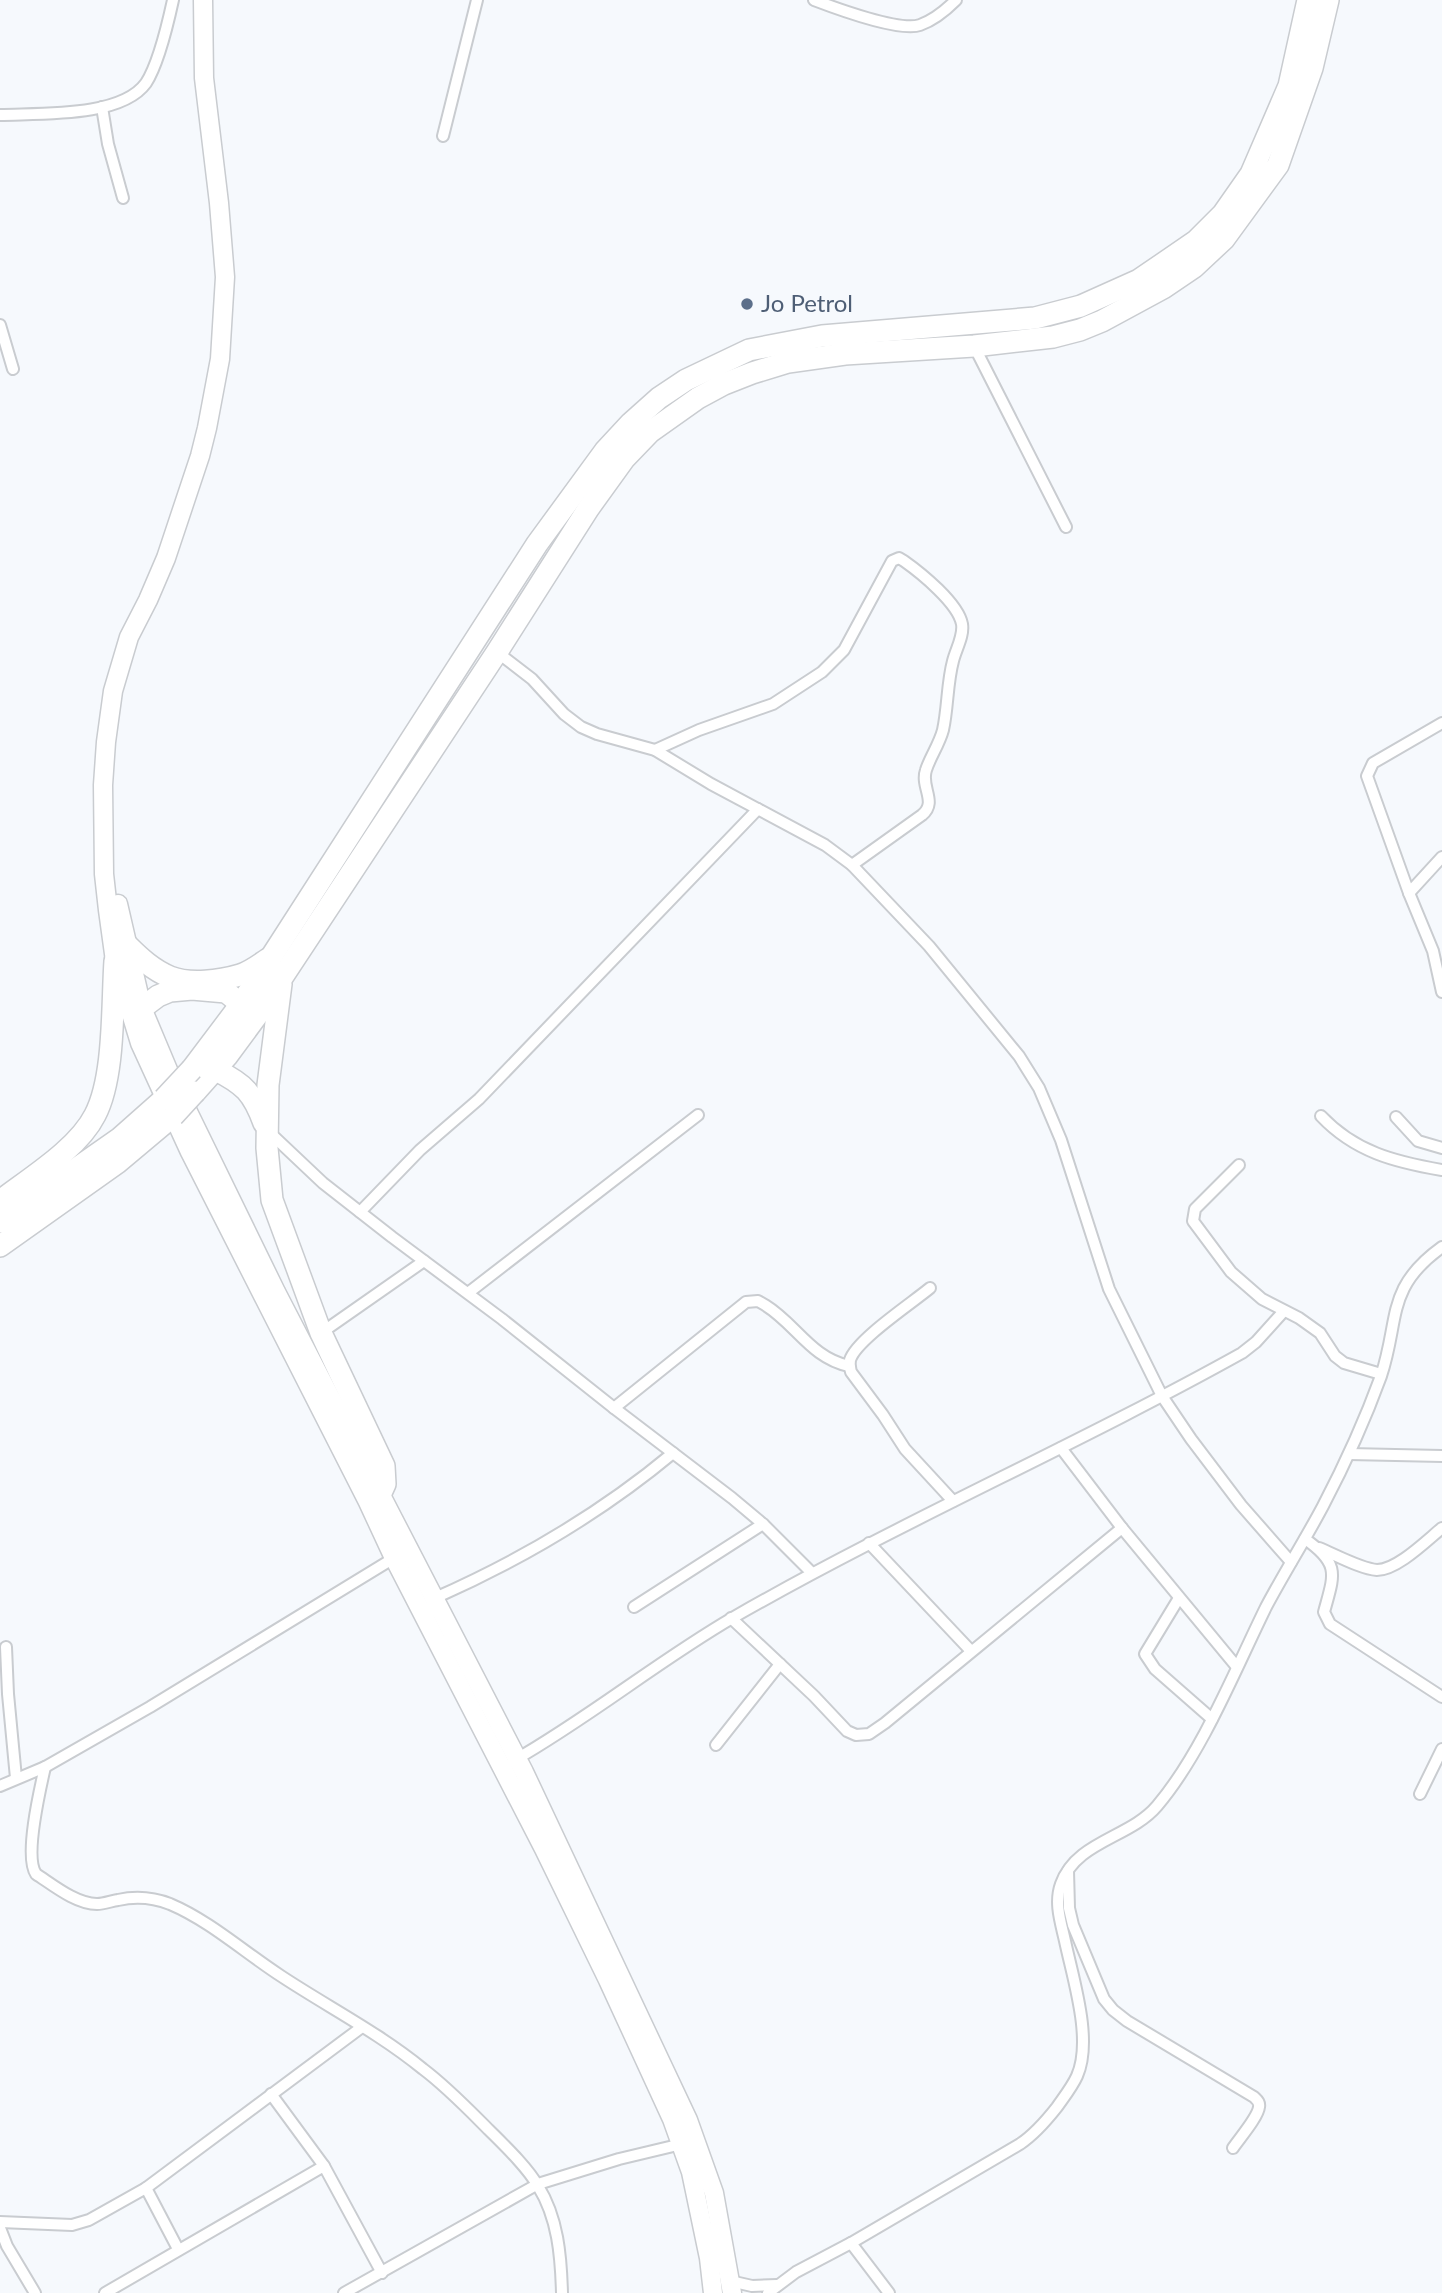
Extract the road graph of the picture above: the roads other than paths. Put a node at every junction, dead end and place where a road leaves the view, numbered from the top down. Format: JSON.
{"nodes":[{"id":1,"x":173,"y":0,"type":"edge"},
{"id":2,"x":202,"y":0,"type":"edge"},
{"id":3,"x":477,"y":0,"type":"edge"},
{"id":4,"x":814,"y":0,"type":"edge"},
{"id":5,"x":956,"y":0,"type":"edge"},
{"id":6,"x":1308,"y":0,"type":"edge"},
{"id":7,"x":1328,"y":0,"type":"edge"},
{"id":8,"x":102,"y":107,"type":"junction"},
{"id":9,"x":0,"y":115,"type":"edge"},
{"id":10,"x":443,"y":136,"type":"dead end"},
{"id":11,"x":123,"y":198,"type":"dead end"},
{"id":12,"x":0,"y":325,"type":"edge"},
{"id":13,"x":974,"y":346,"type":"junction"},
{"id":14,"x":13,"y":369,"type":"dead end"},
{"id":15,"x":1066,"y":527,"type":"dead end"},
{"id":16,"x":537,"y":544,"type":"junction"},
{"id":17,"x":556,"y":558,"type":"junction"},
{"id":18,"x":496,"y":653,"type":"junction"},
{"id":19,"x":1441,"y":726,"type":"edge"},
{"id":20,"x":655,"y":750,"type":"junction"},
{"id":21,"x":758,"y":809,"type":"junction"},
{"id":22,"x":1442,"y":857,"type":"edge"},
{"id":23,"x":852,"y":865,"type":"junction"},
{"id":24,"x":1409,"y":893,"type":"junction"},
{"id":25,"x":121,"y":953,"type":"junction"},
{"id":26,"x":272,"y":956,"type":"junction"},
{"id":27,"x":281,"y":978,"type":"junction"},
{"id":28,"x":1442,"y":992,"type":"edge"},
{"id":29,"x":241,"y":1004,"type":"junction"},
{"id":30,"x":142,"y":1008,"type":"junction"},
{"id":31,"x":216,"y":1070,"type":"junction"},
{"id":32,"x":168,"y":1107,"type":"junction"},
{"id":33,"x":698,"y":1115,"type":"dead end"},
{"id":34,"x":1321,"y":1116,"type":"dead end"},
{"id":35,"x":1396,"y":1117,"type":"dead end"},
{"id":36,"x":268,"y":1131,"type":"junction"},
{"id":37,"x":1442,"y":1149,"type":"edge"},
{"id":38,"x":1240,"y":1165,"type":"dead end"},
{"id":39,"x":1442,"y":1170,"type":"edge"},
{"id":40,"x":0,"y":1201,"type":"edge"},
{"id":41,"x":360,"y":1212,"type":"junction"},
{"id":42,"x":0,"y":1222,"type":"edge"},
{"id":43,"x":0,"y":1246,"type":"edge"},
{"id":44,"x":1442,"y":1247,"type":"edge"},
{"id":45,"x":424,"y":1261,"type":"junction"},
{"id":46,"x":930,"y":1288,"type":"dead end"},
{"id":47,"x":467,"y":1293,"type":"junction"},
{"id":48,"x":1284,"y":1311,"type":"junction"},
{"id":49,"x":321,"y":1333,"type":"junction"},
{"id":50,"x":849,"y":1366,"type":"junction"},
{"id":51,"x":1381,"y":1374,"type":"junction"},
{"id":52,"x":1162,"y":1396,"type":"junction"},
{"id":53,"x":614,"y":1408,"type":"junction"},
{"id":54,"x":1061,"y":1448,"type":"junction"},
{"id":55,"x":673,"y":1454,"type":"junction"},
{"id":56,"x":1349,"y":1454,"type":"junction"},
{"id":57,"x":1442,"y":1456,"type":"edge"},
{"id":58,"x":374,"y":1499,"type":"junction"},
{"id":59,"x":953,"y":1501,"type":"junction"},
{"id":60,"x":763,"y":1524,"type":"junction"},
{"id":61,"x":1122,"y":1528,"type":"junction"},
{"id":62,"x":1442,"y":1528,"type":"edge"},
{"id":63,"x":1305,"y":1539,"type":"junction"},
{"id":64,"x":869,"y":1544,"type":"junction"},
{"id":65,"x":1315,"y":1546,"type":"junction"},
{"id":66,"x":394,"y":1558,"type":"junction"},
{"id":67,"x":1291,"y":1562,"type":"junction"},
{"id":68,"x":812,"y":1573,"type":"junction"},
{"id":69,"x":435,"y":1598,"type":"junction"},
{"id":70,"x":1179,"y":1598,"type":"junction"},
{"id":71,"x":634,"y":1606,"type":"dead end"},
{"id":72,"x":732,"y":1618,"type":"junction"},
{"id":73,"x":6,"y":1647,"type":"dead end"},
{"id":74,"x":971,"y":1651,"type":"junction"},
{"id":75,"x":780,"y":1664,"type":"junction"},
{"id":76,"x":1237,"y":1667,"type":"junction"},
{"id":77,"x":1442,"y":1696,"type":"edge"},
{"id":78,"x":1212,"y":1718,"type":"junction"},
{"id":79,"x":716,"y":1745,"type":"dead end"},
{"id":80,"x":1442,"y":1749,"type":"edge"},
{"id":81,"x":509,"y":1763,"type":"junction"},
{"id":82,"x":45,"y":1767,"type":"junction"},
{"id":83,"x":16,"y":1778,"type":"junction"},
{"id":84,"x":0,"y":1786,"type":"edge"},
{"id":85,"x":1420,"y":1794,"type":"dead end"},
{"id":86,"x":1068,"y":1871,"type":"junction"},
{"id":87,"x":362,"y":2027,"type":"junction"},
{"id":88,"x":271,"y":2094,"type":"junction"},
{"id":89,"x":689,"y":2142,"type":"junction"},
{"id":90,"x":1233,"y":2148,"type":"dead end"},
{"id":91,"x":324,"y":2166,"type":"junction"},
{"id":92,"x":538,"y":2184,"type":"junction"},
{"id":93,"x":146,"y":2188,"type":"junction"},
{"id":94,"x":0,"y":2222,"type":"edge"},
{"id":95,"x":0,"y":2228,"type":"edge"},
{"id":96,"x":851,"y":2243,"type":"junction"},
{"id":97,"x":4,"y":2248,"type":"edge"},
{"id":98,"x":178,"y":2249,"type":"junction"},
{"id":99,"x":382,"y":2273,"type":"junction"},
{"id":100,"x":731,"y":2287,"type":"edge"},
{"id":101,"x":772,"y":2289,"type":"edge"},
{"id":102,"x":35,"y":2293,"type":"edge"},
{"id":103,"x":105,"y":2293,"type":"edge"},
{"id":104,"x":344,"y":2293,"type":"edge"},
{"id":105,"x":562,"y":2293,"type":"edge"},
{"id":106,"x":713,"y":2293,"type":"edge"},
{"id":107,"x":889,"y":2293,"type":"edge"}],
"edges":[{"from":1,"to":8,"type":"street"},
{"from":2,"to":25,"type":"main road"},
{"from":3,"to":10,"type":"street"},
{"from":4,"to":5,"type":"street"},
{"from":6,"to":16,"type":"highway"},
{"from":7,"to":13,"type":"highway"},
{"from":8,"to":9,"type":"street"},
{"from":8,"to":11,"type":"street"},
{"from":12,"to":14,"type":"street"},
{"from":13,"to":15,"type":"street"},
{"from":13,"to":17,"type":"highway"},
{"from":16,"to":17,"type":"highway"},
{"from":16,"to":26,"type":"highway"},
{"from":17,"to":18,"type":"highway"},
{"from":18,"to":20,"type":"street"},
{"from":18,"to":27,"type":"highway"},
{"from":19,"to":24,"type":"street"},
{"from":20,"to":21,"type":"street"},
{"from":20,"to":23,"type":"street"},
{"from":21,"to":23,"type":"street"},
{"from":21,"to":41,"type":"street"},
{"from":22,"to":24,"type":"street"},
{"from":23,"to":52,"type":"street"},
{"from":24,"to":28,"type":"street"},
{"from":25,"to":26,"type":"highway"},
{"from":25,"to":30,"type":"main road"},
{"from":25,"to":40,"type":"highway"},
{"from":25,"to":58,"type":"main road"},
{"from":26,"to":29,"type":"highway"},
{"from":27,"to":31,"type":"highway"},
{"from":27,"to":36,"type":"highway"},
{"from":29,"to":30,"type":"highway"},
{"from":29,"to":32,"type":"highway","bridge":true},
{"from":30,"to":58,"type":"main road"},
{"from":31,"to":32,"type":"highway","bridge":true},
{"from":31,"to":36,"type":"highway"},
{"from":32,"to":42,"type":"highway"},
{"from":32,"to":43,"type":"highway"},
{"from":33,"to":47,"type":"street"},
{"from":34,"to":39,"type":"street"},
{"from":35,"to":37,"type":"street"},
{"from":36,"to":41,"type":"street"},
{"from":36,"to":49,"type":"highway"},
{"from":38,"to":48,"type":"street"},
{"from":41,"to":45,"type":"street"},
{"from":44,"to":51,"type":"street"},
{"from":45,"to":47,"type":"street"},
{"from":45,"to":49,"type":"street"},
{"from":46,"to":50,"type":"street"},
{"from":47,"to":53,"type":"street"},
{"from":48,"to":51,"type":"street"},
{"from":48,"to":52,"type":"street"},
{"from":49,"to":58,"type":"highway"},
{"from":50,"to":53,"type":"street"},
{"from":50,"to":59,"type":"street"},
{"from":51,"to":56,"type":"street"},
{"from":52,"to":54,"type":"street"},
{"from":52,"to":67,"type":"street"},
{"from":53,"to":55,"type":"street"},
{"from":54,"to":59,"type":"street"},
{"from":54,"to":61,"type":"street"},
{"from":55,"to":60,"type":"street"},
{"from":55,"to":69,"type":"street"},
{"from":56,"to":57,"type":"street"},
{"from":56,"to":63,"type":"street"},
{"from":58,"to":66,"type":"main road"},
{"from":58,"to":69,"type":"main road"},
{"from":59,"to":64,"type":"street"},
{"from":60,"to":68,"type":"street"},
{"from":60,"to":71,"type":"street"},
{"from":61,"to":70,"type":"street"},
{"from":61,"to":74,"type":"street"},
{"from":62,"to":65,"type":"street"},
{"from":63,"to":65,"type":"street"},
{"from":63,"to":67,"type":"street"},
{"from":64,"to":68,"type":"street"},
{"from":64,"to":74,"type":"street"},
{"from":65,"to":77,"type":"street"},
{"from":66,"to":81,"type":"main road"},
{"from":66,"to":82,"type":"street"},
{"from":67,"to":76,"type":"street"},
{"from":68,"to":72,"type":"street"},
{"from":69,"to":81,"type":"main road"},
{"from":70,"to":76,"type":"street"},
{"from":70,"to":78,"type":"street"},
{"from":72,"to":75,"type":"street"},
{"from":72,"to":81,"type":"street"},
{"from":73,"to":83,"type":"street"},
{"from":74,"to":75,"type":"street"},
{"from":75,"to":79,"type":"street"},
{"from":76,"to":78,"type":"street"},
{"from":78,"to":86,"type":"street"},
{"from":80,"to":85,"type":"street"},
{"from":81,"to":89,"type":"main road"},
{"from":82,"to":83,"type":"street"},
{"from":82,"to":87,"type":"street"},
{"from":83,"to":84,"type":"street"},
{"from":86,"to":90,"type":"street"},
{"from":86,"to":96,"type":"street"},
{"from":87,"to":88,"type":"street"},
{"from":87,"to":92,"type":"street"},
{"from":88,"to":91,"type":"street"},
{"from":88,"to":93,"type":"street"},
{"from":89,"to":92,"type":"street"},
{"from":89,"to":100,"type":"main road"},
{"from":89,"to":106,"type":"main road"},
{"from":91,"to":98,"type":"street"},
{"from":91,"to":99,"type":"street"},
{"from":92,"to":99,"type":"street"},
{"from":92,"to":105,"type":"street"},
{"from":93,"to":94,"type":"street"},
{"from":93,"to":98,"type":"street"},
{"from":95,"to":97,"type":"street"},
{"from":96,"to":101,"type":"street"},
{"from":96,"to":107,"type":"street"},
{"from":97,"to":102,"type":"street"},
{"from":98,"to":103,"type":"street"},
{"from":99,"to":104,"type":"street"},
{"from":100,"to":101,"type":"street"}]}
